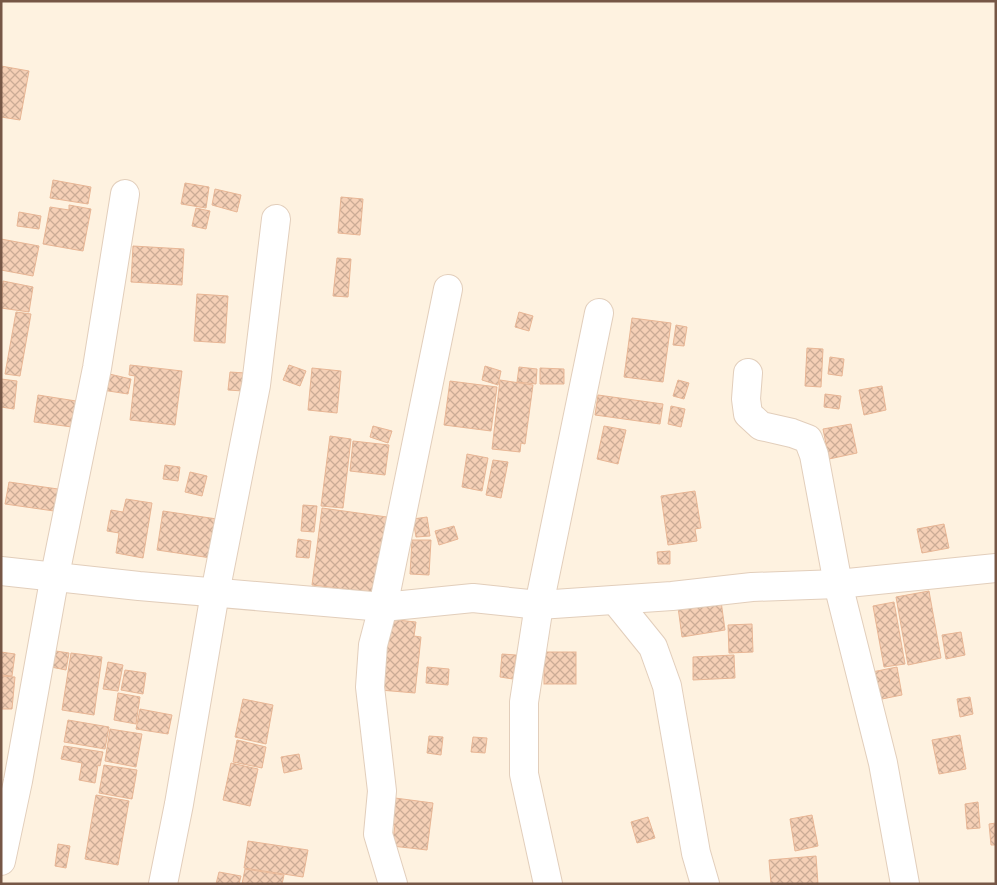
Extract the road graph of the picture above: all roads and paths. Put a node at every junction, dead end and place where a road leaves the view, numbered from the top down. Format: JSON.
{"nodes":[{"id":1,"x":125,"y":194,"type":"dead end"},
{"id":2,"x":276,"y":218,"type":"dead end"},
{"id":3,"x":448,"y":289,"type":"dead end"},
{"id":4,"x":599,"y":313,"type":"dead end"},
{"id":5,"x":748,"y":373,"type":"dead end"},
{"id":6,"x":996,"y":568,"type":"edge"},
{"id":7,"x":1,"y":571,"type":"edge"},
{"id":8,"x":55,"y":575,"type":"junction"},
{"id":9,"x":838,"y":584,"type":"junction"},
{"id":10,"x":215,"y":593,"type":"junction"},
{"id":11,"x":615,"y":600,"type":"junction"},
{"id":12,"x":539,"y":605,"type":"junction"},
{"id":13,"x":383,"y":607,"type":"junction"},
{"id":14,"x":1,"y":861,"type":"edge"},
{"id":15,"x":163,"y":884,"type":"edge"},
{"id":16,"x":393,"y":884,"type":"edge"},
{"id":17,"x":548,"y":884,"type":"edge"},
{"id":18,"x":705,"y":884,"type":"edge"},
{"id":19,"x":905,"y":884,"type":"edge"}],
"edges":[{"from":1,"to":8,"type":"street"},
{"from":2,"to":10,"type":"street"},
{"from":3,"to":13,"type":"street"},
{"from":4,"to":12,"type":"street"},
{"from":5,"to":9,"type":"street"},
{"from":6,"to":9,"type":"street"},
{"from":7,"to":8,"type":"street"},
{"from":8,"to":10,"type":"street"},
{"from":8,"to":14,"type":"street"},
{"from":9,"to":11,"type":"street"},
{"from":9,"to":19,"type":"street"},
{"from":10,"to":13,"type":"street"},
{"from":10,"to":15,"type":"street"},
{"from":11,"to":12,"type":"street"},
{"from":11,"to":18,"type":"street"},
{"from":12,"to":13,"type":"street"},
{"from":12,"to":17,"type":"street"},
{"from":13,"to":16,"type":"street"}]}
